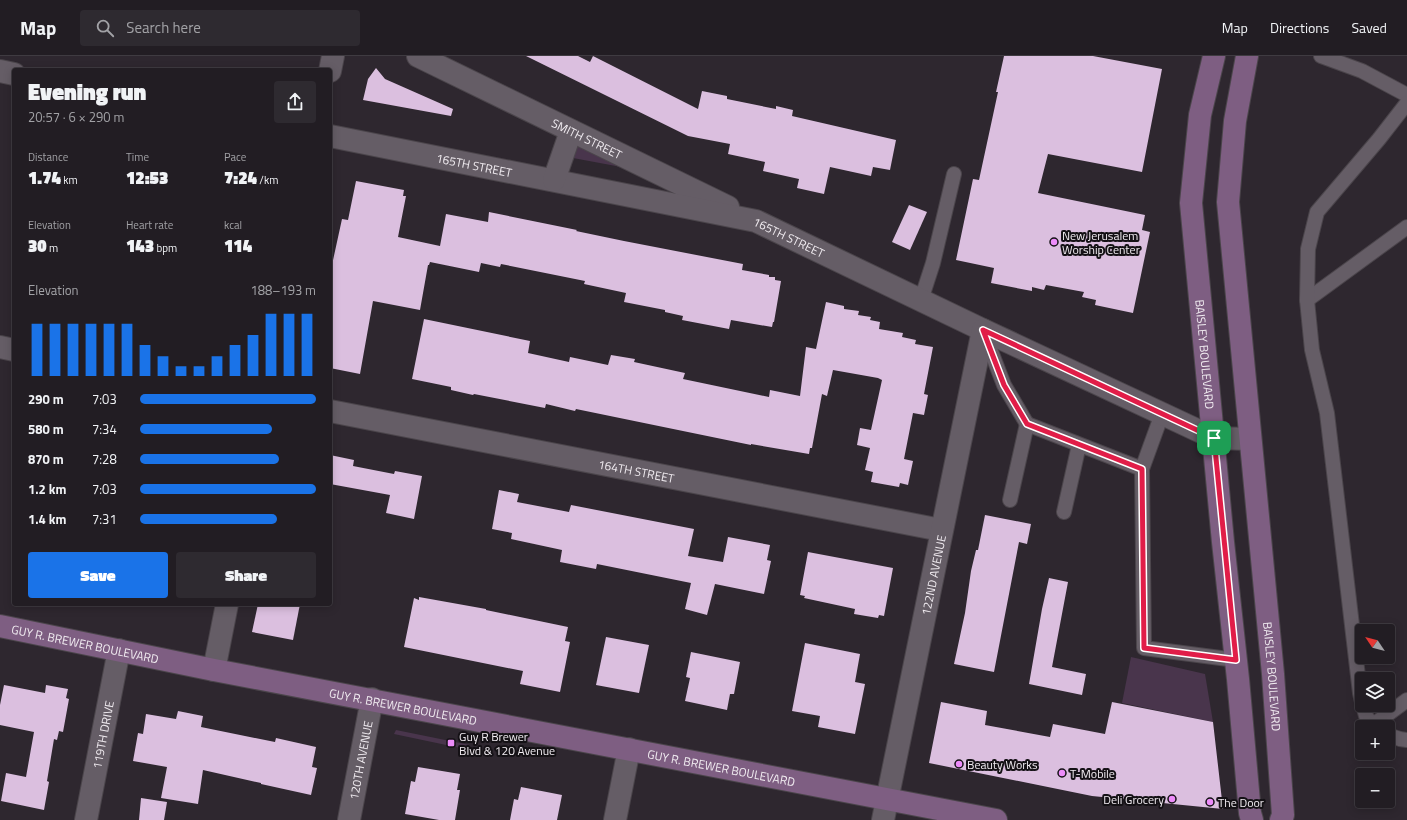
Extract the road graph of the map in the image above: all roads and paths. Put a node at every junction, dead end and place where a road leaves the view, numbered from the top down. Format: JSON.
{"nodes":[{"id":1,"x":333,"y":56,"type":"edge"},
{"id":2,"x":418,"y":56,"type":"edge"},
{"id":3,"x":1214,"y":56,"type":"edge"},
{"id":4,"x":1247,"y":56,"type":"edge"},
{"id":5,"x":1321,"y":56,"type":"edge"},
{"id":6,"x":331,"y":68,"type":"edge"},
{"id":7,"x":0,"y":71,"type":"edge"},
{"id":8,"x":12,"y":74,"type":"edge"},
{"id":9,"x":1407,"y":95,"type":"edge"},
{"id":10,"x":1407,"y":103,"type":"edge"},
{"id":11,"x":571,"y":131,"type":"junction"},
{"id":12,"x":332,"y":136,"type":"edge"},
{"id":13,"x":954,"y":174,"type":"dead end"},
{"id":14,"x":554,"y":180,"type":"junction"},
{"id":15,"x":756,"y":221,"type":"junction"},
{"id":16,"x":1407,"y":227,"type":"edge"},
{"id":17,"x":921,"y":300,"type":"junction"},
{"id":18,"x":1307,"y":300,"type":"junction"},
{"id":19,"x":983,"y":330,"type":"junction"},
{"id":20,"x":0,"y":347,"type":"edge"},
{"id":21,"x":12,"y":350,"type":"edge"},
{"id":22,"x":332,"y":411,"type":"edge"},
{"id":23,"x":1162,"y":414,"type":"junction"},
{"id":24,"x":1027,"y":424,"type":"junction"},
{"id":25,"x":1214,"y":438,"type":"junction"},
{"id":26,"x":1250,"y":439,"type":"junction"},
{"id":27,"x":1080,"y":444,"type":"junction"},
{"id":28,"x":1142,"y":469,"type":"junction"},
{"id":29,"x":1010,"y":500,"type":"dead end"},
{"id":30,"x":1064,"y":512,"type":"dead end"},
{"id":31,"x":941,"y":530,"type":"junction"},
{"id":32,"x":227,"y":606,"type":"edge"},
{"id":33,"x":0,"y":626,"type":"edge"},
{"id":34,"x":120,"y":650,"type":"junction"},
{"id":35,"x":1236,"y":660,"type":"junction"},
{"id":36,"x":214,"y":670,"type":"junction"},
{"id":37,"x":1358,"y":672,"type":"edge"},
{"id":38,"x":372,"y":699,"type":"junction"},
{"id":39,"x":1407,"y":700,"type":"edge"},
{"id":40,"x":1382,"y":720,"type":"edge"},
{"id":41,"x":1395,"y":737,"type":"edge"},
{"id":42,"x":1407,"y":740,"type":"edge"},
{"id":43,"x":629,"y":749,"type":"junction"},
{"id":44,"x":885,"y":810,"type":"edge"},
{"id":45,"x":941,"y":815,"type":"edge"},
{"id":46,"x":86,"y":820,"type":"edge"},
{"id":47,"x":349,"y":820,"type":"edge"},
{"id":48,"x":615,"y":820,"type":"edge"},
{"id":49,"x":996,"y":820,"type":"edge"},
{"id":50,"x":1252,"y":820,"type":"edge"},
{"id":51,"x":1281,"y":820,"type":"edge"}],
"edges":[{"from":1,"to":6,"type":"street"},
{"from":2,"to":11,"type":"street","name":"SMITH STREET"},
{"from":3,"to":25,"type":"main road","name":"BAISLEY BOULEVARD"},
{"from":4,"to":26,"type":"main road","name":"BAISLEY BOULEVARD"},
{"from":5,"to":9,"type":"lane"},
{"from":7,"to":8,"type":"street"},
{"from":10,"to":18,"type":"lane"},
{"from":11,"to":14,"type":"street"},
{"from":11,"to":15,"type":"street","name":"SMITH STREET"},
{"from":12,"to":14,"type":"street","name":"165TH STREET"},
{"from":13,"to":17,"type":"lane"},
{"from":14,"to":15,"type":"street","name":"165TH STREET"},
{"from":15,"to":17,"type":"street","name":"165TH STREET"},
{"from":16,"to":18,"type":"lane"},
{"from":17,"to":19,"type":"street","name":"165TH STREET"},
{"from":18,"to":37,"type":"lane"},
{"from":19,"to":23,"type":"street","name":"165TH STREET"},
{"from":19,"to":24,"type":"lane"},
{"from":19,"to":31,"type":"street","name":"122ND AVENUE"},
{"from":20,"to":21,"type":"street"},
{"from":22,"to":31,"type":"street","name":"164TH STREET"},
{"from":23,"to":25,"type":"street","name":"165TH STREET"},
{"from":23,"to":28,"type":"lane"},
{"from":24,"to":27,"type":"lane"},
{"from":24,"to":29,"type":"lane"},
{"from":25,"to":26,"type":"street"},
{"from":25,"to":35,"type":"main road","name":"BAISLEY BOULEVARD"},
{"from":26,"to":51,"type":"main road","name":"BAISLEY BOULEVARD"},
{"from":27,"to":28,"type":"lane"},
{"from":27,"to":30,"type":"lane"},
{"from":28,"to":35,"type":"lane"},
{"from":31,"to":44,"type":"street","name":"122ND AVENUE"},
{"from":32,"to":36,"type":"street"},
{"from":33,"to":34,"type":"main road","name":"GUY R. BREWER BOULEVARD"},
{"from":34,"to":36,"type":"main road","name":"GUY R. BREWER BOULEVARD"},
{"from":34,"to":46,"type":"street","name":"119TH DRIVE"},
{"from":35,"to":50,"type":"main road","name":"BAISLEY BOULEVARD"},
{"from":36,"to":38,"type":"main road","name":"GUY R. BREWER BOULEVARD"},
{"from":38,"to":43,"type":"main road","name":"GUY R. BREWER BOULEVARD"},
{"from":38,"to":47,"type":"street","name":"120TH AVENUE"},
{"from":39,"to":40,"type":"lane"},
{"from":41,"to":42,"type":"lane"},
{"from":43,"to":44,"type":"main road","name":"GUY R. BREWER BOULEVARD"},
{"from":43,"to":48,"type":"street"},
{"from":44,"to":45,"type":"main road","name":"GUY R. BREWER BOULEVARD"},
{"from":45,"to":49,"type":"main road","name":"GUY R. BREWER BOULEVARD"}]}
